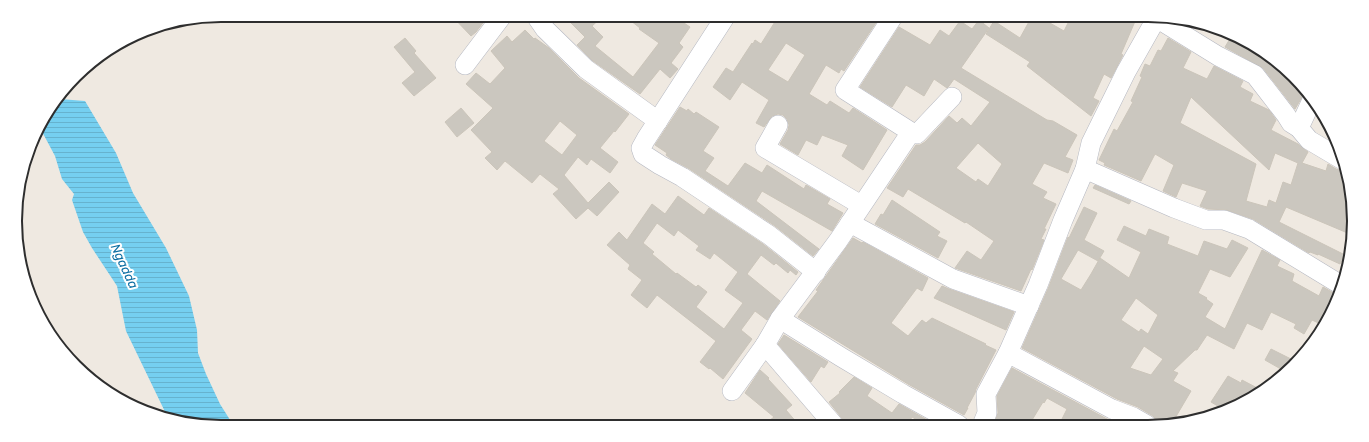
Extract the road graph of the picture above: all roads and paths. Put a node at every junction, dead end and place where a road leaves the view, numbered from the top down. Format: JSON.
{"nodes":[{"id":1,"x":497,"y":22,"type":"edge"},
{"id":2,"x":540,"y":22,"type":"edge"},
{"id":3,"x":722,"y":22,"type":"edge"},
{"id":4,"x":889,"y":22,"type":"edge"},
{"id":5,"x":1155,"y":22,"type":"edge"},
{"id":6,"x":1162,"y":22,"type":"edge"},
{"id":7,"x":465,"y":65,"type":"dead end"},
{"id":8,"x":952,"y":97,"type":"dead end"},
{"id":9,"x":1310,"y":105,"type":"edge"},
{"id":10,"x":658,"y":120,"type":"junction"},
{"id":11,"x":778,"y":125,"type":"dead end"},
{"id":12,"x":1299,"y":128,"type":"junction"},
{"id":13,"x":911,"y":132,"type":"junction"},
{"id":14,"x":1335,"y":155,"type":"edge"},
{"id":15,"x":1085,"y":169,"type":"junction"},
{"id":16,"x":861,"y":205,"type":"junction"},
{"id":17,"x":850,"y":223,"type":"junction"},
{"id":18,"x":816,"y":272,"type":"junction"},
{"id":19,"x":1337,"y":282,"type":"edge"},
{"id":20,"x":1029,"y":306,"type":"junction"},
{"id":21,"x":780,"y":318,"type":"junction"},
{"id":22,"x":765,"y":345,"type":"junction"},
{"id":23,"x":1008,"y":353,"type":"junction"},
{"id":24,"x":732,"y":391,"type":"dead end"},
{"id":25,"x":830,"y":420,"type":"edge"},
{"id":26,"x":950,"y":420,"type":"edge"},
{"id":27,"x":984,"y":420,"type":"edge"},
{"id":28,"x":1138,"y":420,"type":"edge"}],
"edges":[{"from":1,"to":7,"type":"street"},
{"from":2,"to":10,"type":"street"},
{"from":3,"to":10,"type":"street"},
{"from":4,"to":13,"type":"street"},
{"from":5,"to":15,"type":"street"},
{"from":6,"to":12,"type":"street"},
{"from":8,"to":13,"type":"street"},
{"from":9,"to":12,"type":"street"},
{"from":10,"to":18,"type":"street"},
{"from":11,"to":16,"type":"street"},
{"from":12,"to":14,"type":"street"},
{"from":13,"to":16,"type":"street"},
{"from":15,"to":19,"type":"street"},
{"from":15,"to":20,"type":"street"},
{"from":16,"to":17,"type":"street"},
{"from":17,"to":18,"type":"street"},
{"from":17,"to":20,"type":"street"},
{"from":18,"to":21,"type":"street"},
{"from":20,"to":23,"type":"street"},
{"from":21,"to":22,"type":"street"},
{"from":21,"to":26,"type":"street"},
{"from":22,"to":24,"type":"street"},
{"from":22,"to":25,"type":"street"},
{"from":23,"to":27,"type":"street"},
{"from":23,"to":28,"type":"street"}]}
